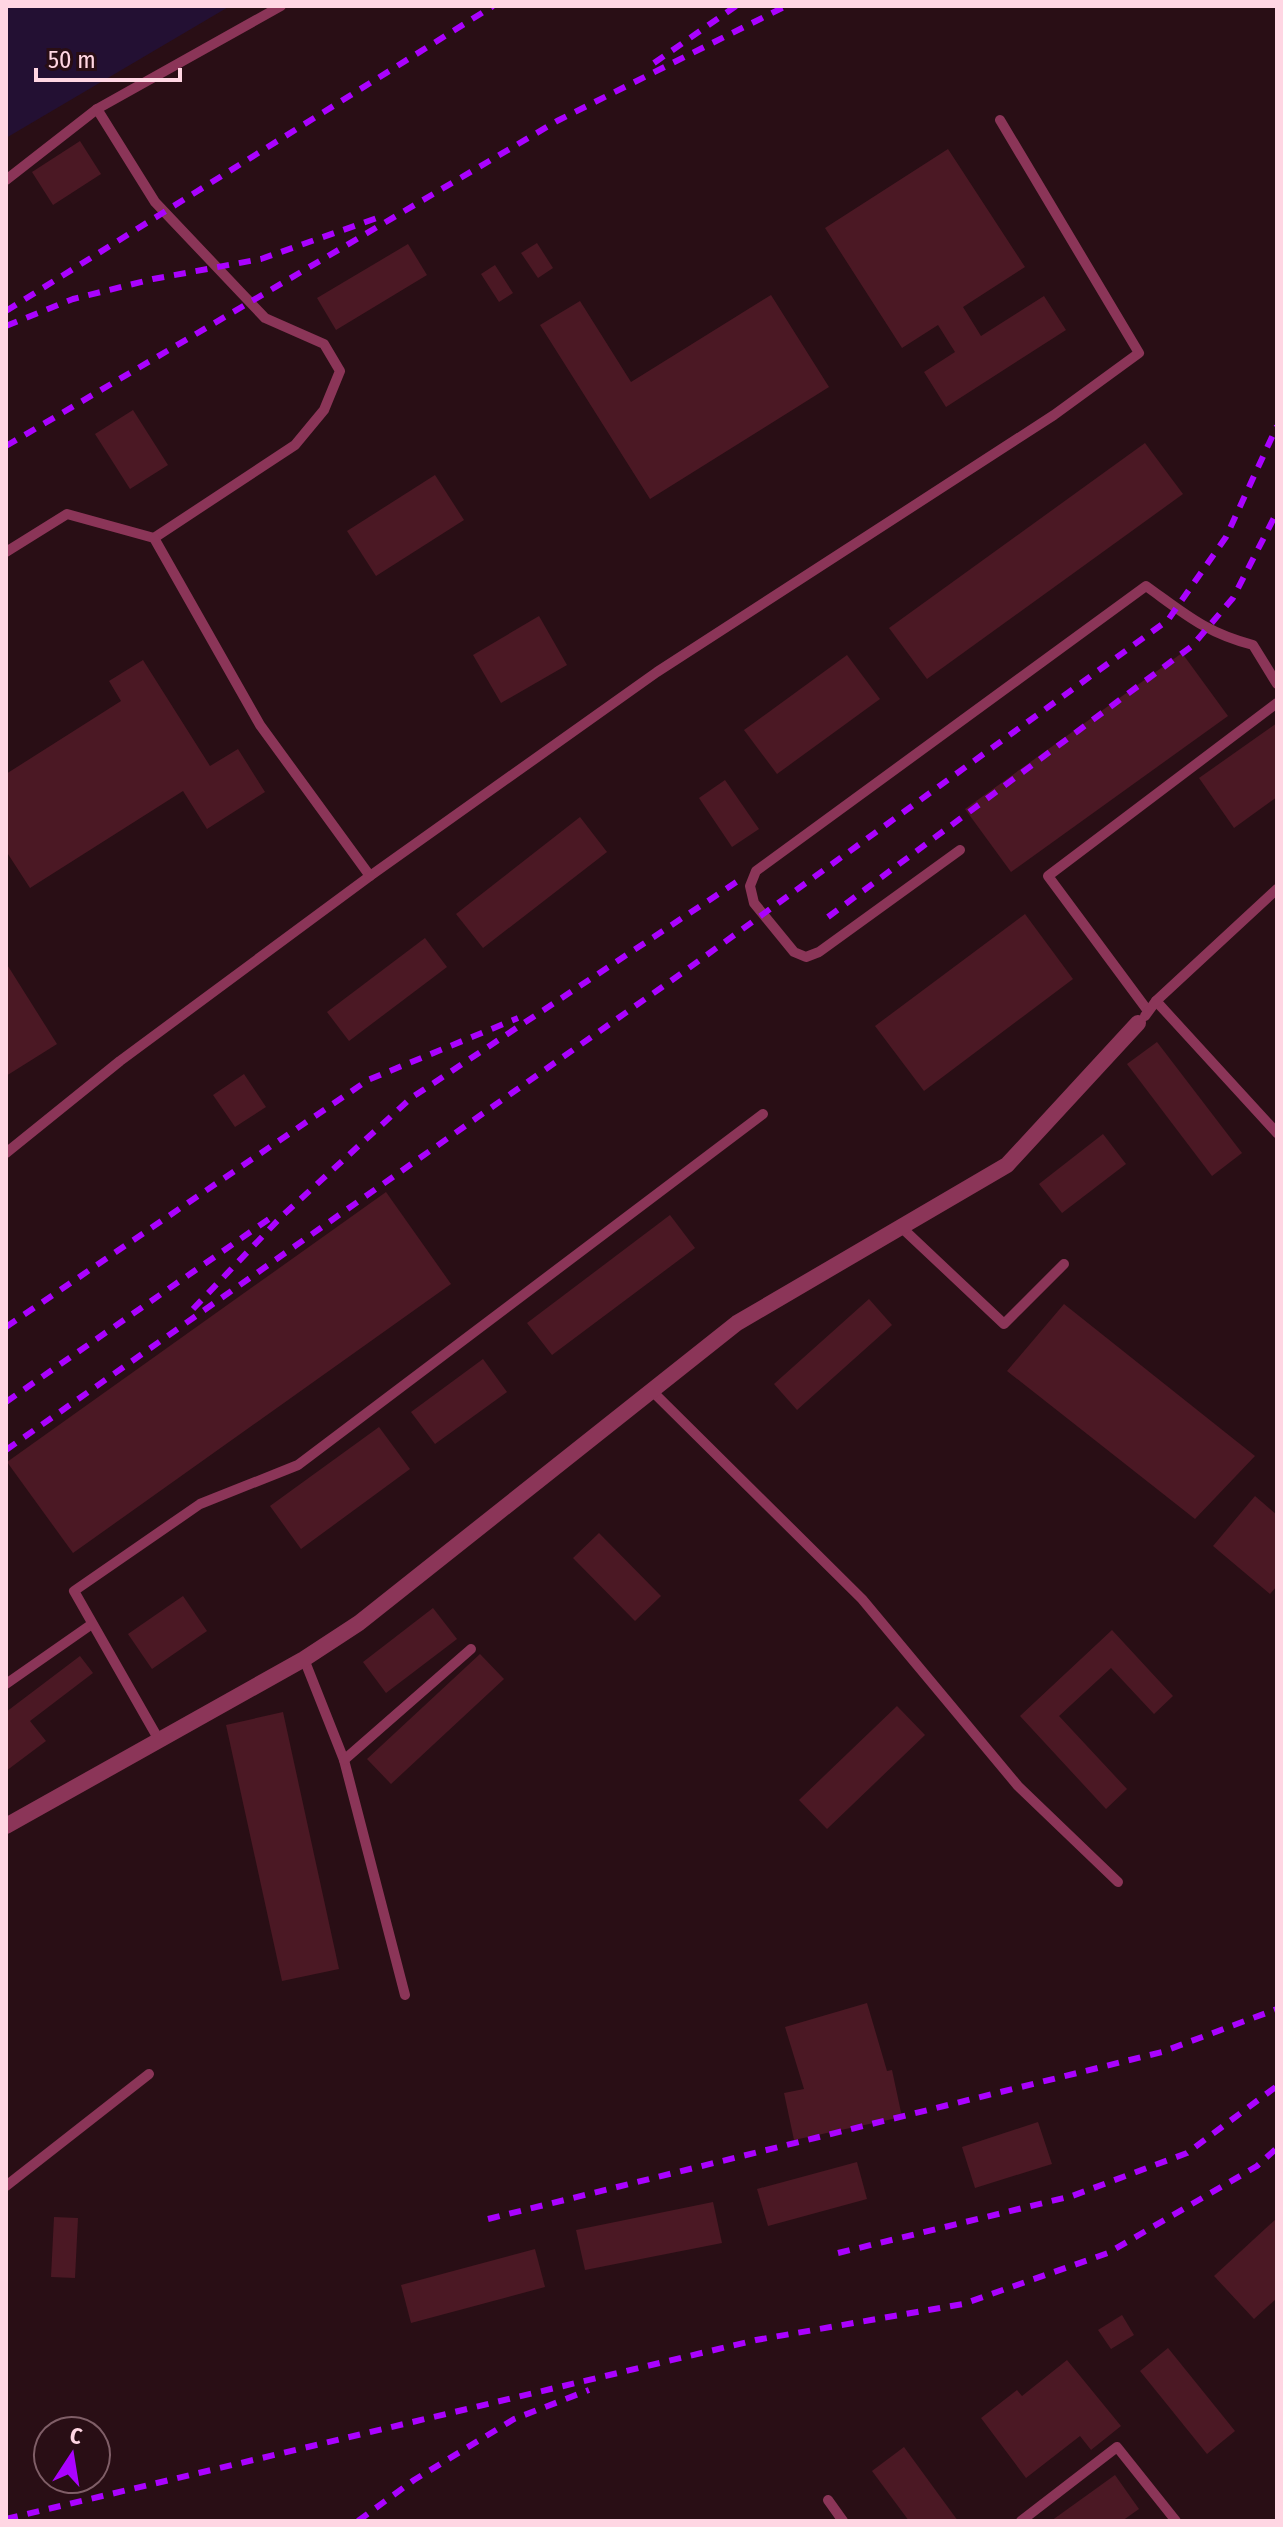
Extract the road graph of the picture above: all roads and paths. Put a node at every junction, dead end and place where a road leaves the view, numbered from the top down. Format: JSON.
{"nodes":[{"id":1,"x":281,"y":6,"type":"edge"},
{"id":2,"x":97,"y":109,"type":"junction"},
{"id":3,"x":1000,"y":120,"type":"dead end"},
{"id":4,"x":6,"y":180,"type":"edge"},
{"id":5,"x":154,"y":538,"type":"junction"},
{"id":6,"x":6,"y":552,"type":"edge"},
{"id":7,"x":1277,"y":684,"type":"edge"},
{"id":8,"x":1277,"y":703,"type":"edge"},
{"id":9,"x":960,"y":850,"type":"dead end"},
{"id":10,"x":370,"y":876,"type":"junction"},
{"id":11,"x":1277,"y":889,"type":"edge"},
{"id":12,"x":1156,"y":1001,"type":"junction"},
{"id":13,"x":1143,"y":1017,"type":"junction"},
{"id":14,"x":763,"y":1114,"type":"dead end"},
{"id":15,"x":1277,"y":1133,"type":"edge"},
{"id":16,"x":6,"y":1153,"type":"edge"},
{"id":17,"x":901,"y":1227,"type":"junction"},
{"id":18,"x":1064,"y":1264,"type":"dead end"},
{"id":19,"x":652,"y":1391,"type":"junction"},
{"id":20,"x":92,"y":1624,"type":"junction"},
{"id":21,"x":471,"y":1649,"type":"dead end"},
{"id":22,"x":304,"y":1659,"type":"junction"},
{"id":23,"x":6,"y":1684,"type":"edge"},
{"id":24,"x":159,"y":1740,"type":"junction"},
{"id":25,"x":344,"y":1760,"type":"junction"},
{"id":26,"x":6,"y":1826,"type":"edge"},
{"id":27,"x":1118,"y":1882,"type":"dead end"},
{"id":28,"x":405,"y":1995,"type":"dead end"},
{"id":29,"x":149,"y":2074,"type":"dead end"},
{"id":30,"x":6,"y":2186,"type":"edge"},
{"id":31,"x":828,"y":2500,"type":"dead end"},
{"id":32,"x":1174,"y":2520,"type":"edge"},
{"id":33,"x":843,"y":2521,"type":"edge"},
{"id":34,"x":1021,"y":2521,"type":"edge"}],
"edges":[{"from":1,"to":2,"type":"lane"},
{"from":2,"to":4,"type":"lane"},
{"from":2,"to":5,"type":"lane"},
{"from":3,"to":10,"type":"lane"},
{"from":5,"to":6,"type":"lane"},
{"from":5,"to":10,"type":"lane"},
{"from":7,"to":9,"type":"lane"},
{"from":8,"to":13,"type":"lane"},
{"from":10,"to":16,"type":"lane"},
{"from":11,"to":12,"type":"lane"},
{"from":12,"to":13,"type":"lane"},
{"from":12,"to":15,"type":"lane"},
{"from":13,"to":17,"type":"street"},
{"from":14,"to":20,"type":"lane"},
{"from":17,"to":18,"type":"lane"},
{"from":17,"to":19,"type":"street"},
{"from":19,"to":22,"type":"street"},
{"from":19,"to":27,"type":"lane"},
{"from":20,"to":23,"type":"lane"},
{"from":20,"to":24,"type":"lane"},
{"from":21,"to":25,"type":"lane"},
{"from":22,"to":24,"type":"street"},
{"from":22,"to":25,"type":"lane"},
{"from":24,"to":26,"type":"street"},
{"from":25,"to":28,"type":"lane"},
{"from":29,"to":30,"type":"lane"},
{"from":31,"to":33,"type":"lane"},
{"from":32,"to":34,"type":"lane"}]}
